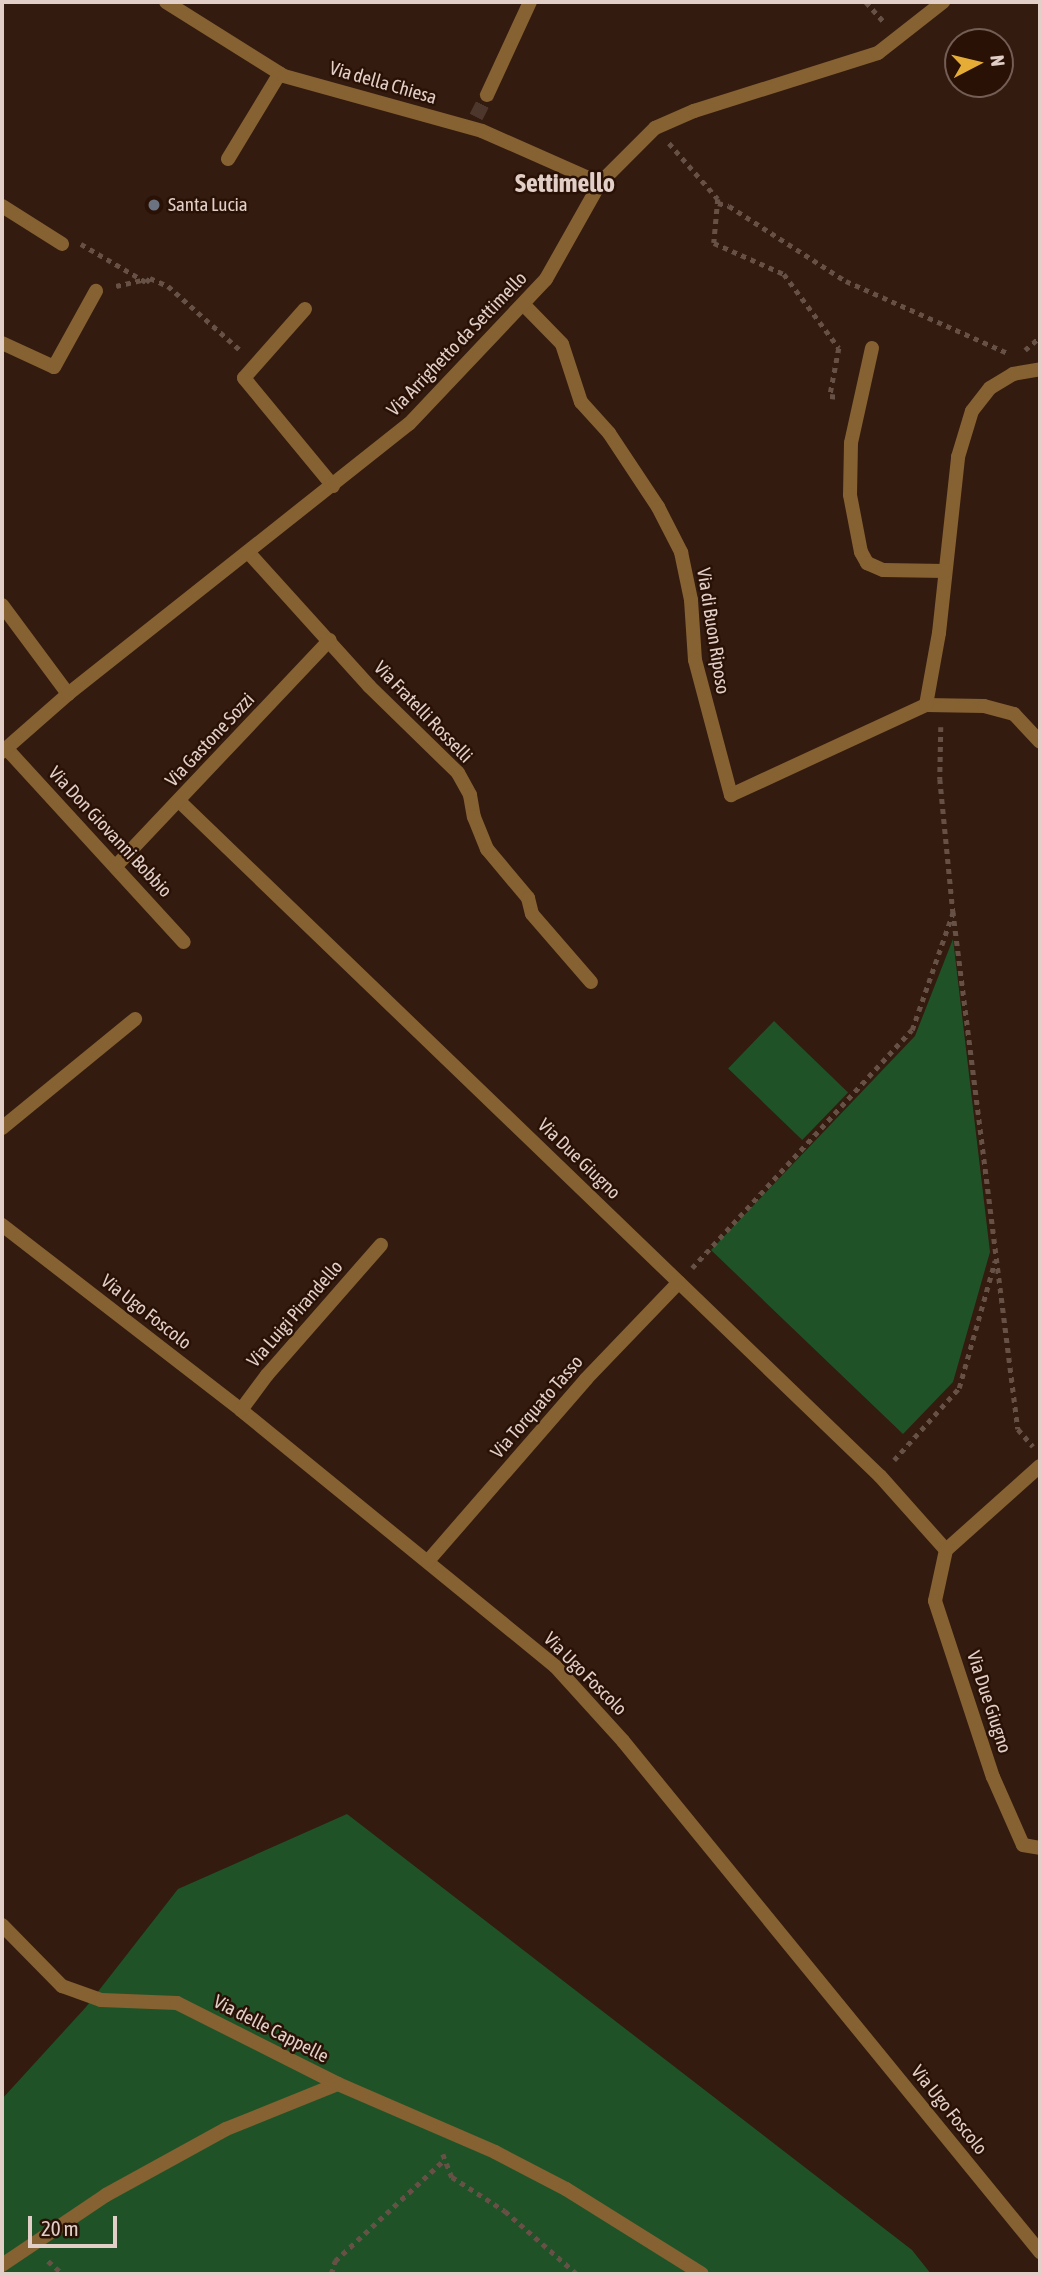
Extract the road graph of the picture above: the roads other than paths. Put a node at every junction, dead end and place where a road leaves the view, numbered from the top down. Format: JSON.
{"nodes":[{"id":1,"x":166,"y":2,"type":"edge"},
{"id":2,"x":530,"y":2,"type":"edge"},
{"id":3,"x":943,"y":2,"type":"edge"},
{"id":4,"x":280,"y":73,"type":"junction"},
{"id":5,"x":487,"y":95,"type":"tunnel mouth"},
{"id":6,"x":229,"y":159,"type":"dead end"},
{"id":7,"x":600,"y":183,"type":"junction"},
{"id":8,"x":2,"y":206,"type":"edge"},
{"id":9,"x":66,"y":241,"type":"road end"},
{"id":10,"x":96,"y":291,"type":"dead end"},
{"id":11,"x":524,"y":305,"type":"junction"},
{"id":12,"x":305,"y":309,"type":"dead end"},
{"id":13,"x":2,"y":343,"type":"edge"},
{"id":14,"x":872,"y":348,"type":"dead end"},
{"id":15,"x":1040,"y":369,"type":"edge"},
{"id":16,"x":333,"y":486,"type":"junction"},
{"id":17,"x":248,"y":552,"type":"junction"},
{"id":18,"x":945,"y":570,"type":"junction"},
{"id":19,"x":2,"y":605,"type":"edge"},
{"id":20,"x":330,"y":640,"type":"junction"},
{"id":21,"x":68,"y":694,"type":"junction"},
{"id":22,"x":934,"y":705,"type":"junction"},
{"id":23,"x":1040,"y":742,"type":"edge"},
{"id":24,"x":4,"y":750,"type":"edge"},
{"id":25,"x":179,"y":801,"type":"junction"},
{"id":26,"x":116,"y":866,"type":"junction"},
{"id":27,"x":184,"y":942,"type":"dead end"},
{"id":28,"x":591,"y":982,"type":"dead end"},
{"id":29,"x":135,"y":1018,"type":"dead end"},
{"id":30,"x":2,"y":1128,"type":"edge"},
{"id":31,"x":2,"y":1225,"type":"edge"},
{"id":32,"x":381,"y":1245,"type":"dead end"},
{"id":33,"x":679,"y":1282,"type":"junction"},
{"id":34,"x":241,"y":1410,"type":"junction"},
{"id":35,"x":1040,"y":1466,"type":"edge"},
{"id":36,"x":946,"y":1550,"type":"junction"},
{"id":37,"x":428,"y":1561,"type":"junction"},
{"id":38,"x":1040,"y":1848,"type":"edge"},
{"id":39,"x":2,"y":1925,"type":"edge"},
{"id":40,"x":338,"y":2084,"type":"junction"},
{"id":41,"x":1040,"y":2252,"type":"edge"},
{"id":42,"x":2,"y":2265,"type":"edge"},
{"id":43,"x":702,"y":2274,"type":"edge"}],
"edges":[{"from":1,"to":4,"type":"street","name":"Via della Chiesa"},
{"from":2,"to":5,"type":"street"},
{"from":3,"to":7,"type":"street","name":"Via Arrighetto da Settimello"},
{"from":4,"to":6,"type":"street"},
{"from":4,"to":7,"type":"street","name":"Via della Chiesa"},
{"from":7,"to":11,"type":"street","name":"Via Arrighetto da Settimello"},
{"from":8,"to":9,"type":"street"},
{"from":10,"to":13,"type":"street"},
{"from":11,"to":16,"type":"street","name":"Via Arrighetto da Settimello"},
{"from":11,"to":22,"type":"street","name":"Via di Buon Riposo"},
{"from":12,"to":16,"type":"street"},
{"from":14,"to":18,"type":"street"},
{"from":15,"to":18,"type":"street"},
{"from":16,"to":17,"type":"street","name":"Via Arrighetto da Settimello"},
{"from":17,"to":20,"type":"street","name":"Via Fratelli Rosselli"},
{"from":17,"to":21,"type":"street","name":"Via Arrighetto da Settimello"},
{"from":18,"to":22,"type":"street"},
{"from":19,"to":21,"type":"street"},
{"from":20,"to":25,"type":"street","name":"Via Gastone Sozzi"},
{"from":20,"to":28,"type":"street","name":"Via Fratelli Rosselli"},
{"from":21,"to":24,"type":"street","name":"Via Arrighetto da Settimello"},
{"from":22,"to":23,"type":"street","name":"Via di Buon Riposo"},
{"from":24,"to":26,"type":"street","name":"Via Don Giovanni Bobbio"},
{"from":25,"to":26,"type":"street","name":"Via Gastone Sozzi"},
{"from":25,"to":33,"type":"street","name":"Via Due Giugno"},
{"from":26,"to":27,"type":"street","name":"Via Don Giovanni Bobbio"},
{"from":29,"to":30,"type":"street"},
{"from":31,"to":34,"type":"street","name":"Via Ugo Foscolo"},
{"from":32,"to":34,"type":"street","name":"Via Luigi Pirandello"},
{"from":33,"to":36,"type":"street","name":"Via Due Giugno"},
{"from":33,"to":37,"type":"street","name":"Via Torquato Tasso"},
{"from":34,"to":37,"type":"street","name":"Via Ugo Foscolo"},
{"from":35,"to":36,"type":"street"},
{"from":36,"to":38,"type":"street","name":"Via Due Giugno"},
{"from":37,"to":41,"type":"street","name":"Via Ugo Foscolo"},
{"from":39,"to":40,"type":"street","name":"Via delle Cappelle"},
{"from":40,"to":42,"type":"street","name":"Via delle Cappelle"},
{"from":40,"to":43,"type":"street"}]}
